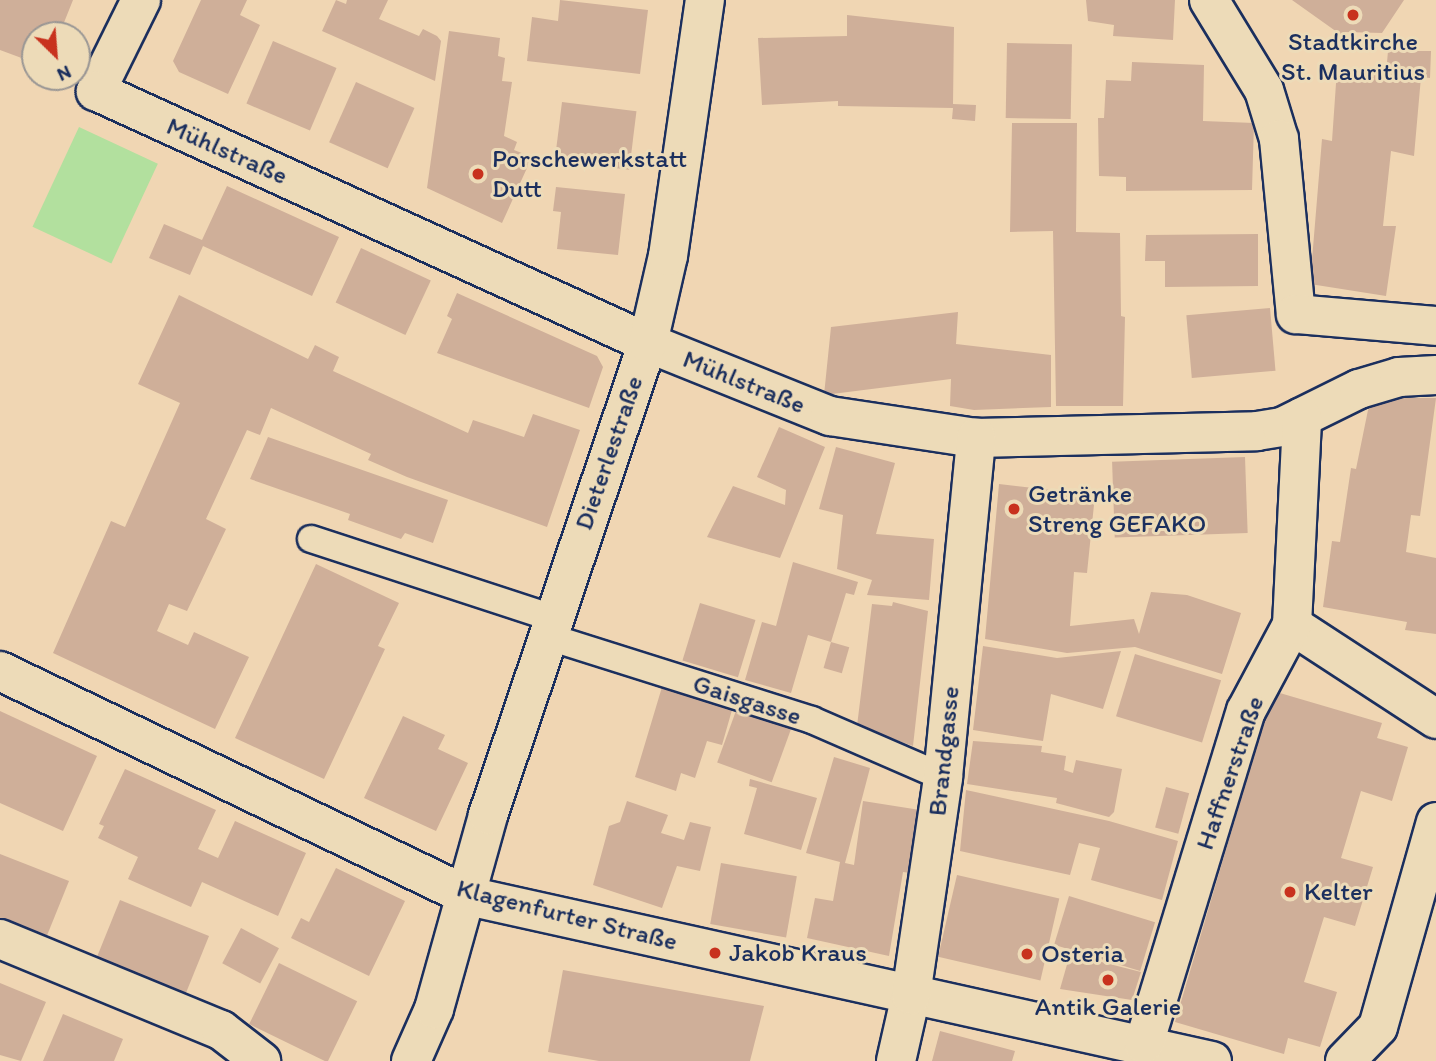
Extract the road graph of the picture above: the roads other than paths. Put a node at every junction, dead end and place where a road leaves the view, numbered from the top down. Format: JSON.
{"nodes":[{"id":1,"x":141,"y":0,"type":"edge"},
{"id":2,"x":705,"y":0,"type":"edge"},
{"id":3,"x":1209,"y":0,"type":"edge"},
{"id":4,"x":1436,"y":326,"type":"edge"},
{"id":5,"x":648,"y":343,"type":"junction"},
{"id":6,"x":1436,"y":375,"type":"edge"},
{"id":7,"x":1302,"y":417,"type":"junction"},
{"id":8,"x":976,"y":438,"type":"junction"},
{"id":9,"x":311,"y":538,"type":"dead end"},
{"id":10,"x":1292,"y":625,"type":"junction"},
{"id":11,"x":549,"y":627,"type":"junction"},
{"id":12,"x":0,"y":671,"type":"edge"},
{"id":13,"x":1436,"y":719,"type":"edge"},
{"id":14,"x":943,"y":777,"type":"junction"},
{"id":15,"x":1436,"y":822,"type":"edge"},
{"id":16,"x":468,"y":897,"type":"junction"},
{"id":17,"x":0,"y":939,"type":"edge"},
{"id":18,"x":911,"y":995,"type":"junction"},
{"id":19,"x":1144,"y":1044,"type":"junction"},
{"id":20,"x":261,"y":1061,"type":"edge"},
{"id":21,"x":411,"y":1061,"type":"edge"},
{"id":22,"x":896,"y":1061,"type":"edge"},
{"id":23,"x":1212,"y":1061,"type":"edge"},
{"id":24,"x":1345,"y":1061,"type":"edge"}],
"edges":[{"from":1,"to":5,"type":"street","name":"Mühlstraße"},
{"from":2,"to":5,"type":"street","name":"Dieterlestraße"},
{"from":3,"to":4,"type":"street"},
{"from":5,"to":8,"type":"street","name":"Mühlstraße"},
{"from":5,"to":11,"type":"street","name":"Dieterlestraße"},
{"from":6,"to":7,"type":"street","name":"Mühlstraße"},
{"from":7,"to":8,"type":"street","name":"Mühlstraße"},
{"from":7,"to":10,"type":"street","name":"Haffnerstraße"},
{"from":8,"to":14,"type":"street","name":"Brandgasse"},
{"from":9,"to":11,"type":"lane","name":"Gaisgasse"},
{"from":10,"to":13,"type":"street"},
{"from":10,"to":19,"type":"street","name":"Haffnerstraße"},
{"from":11,"to":14,"type":"lane","name":"Gaisgasse"},
{"from":11,"to":16,"type":"street","name":"Dieterlestraße"},
{"from":12,"to":16,"type":"street","name":"Klagenfurter Straße"},
{"from":14,"to":18,"type":"street","name":"Brandgasse"},
{"from":15,"to":24,"type":"street"},
{"from":16,"to":18,"type":"street","name":"Klagenfurter Straße"},
{"from":16,"to":21,"type":"street","name":"Dieterlestraße"},
{"from":17,"to":20,"type":"street"},
{"from":18,"to":19,"type":"street","name":"Klagenfurter Straße"},
{"from":18,"to":22,"type":"street","name":"Brandgasse"},
{"from":19,"to":23,"type":"street","name":"Klagenfurter Straße"}]}
